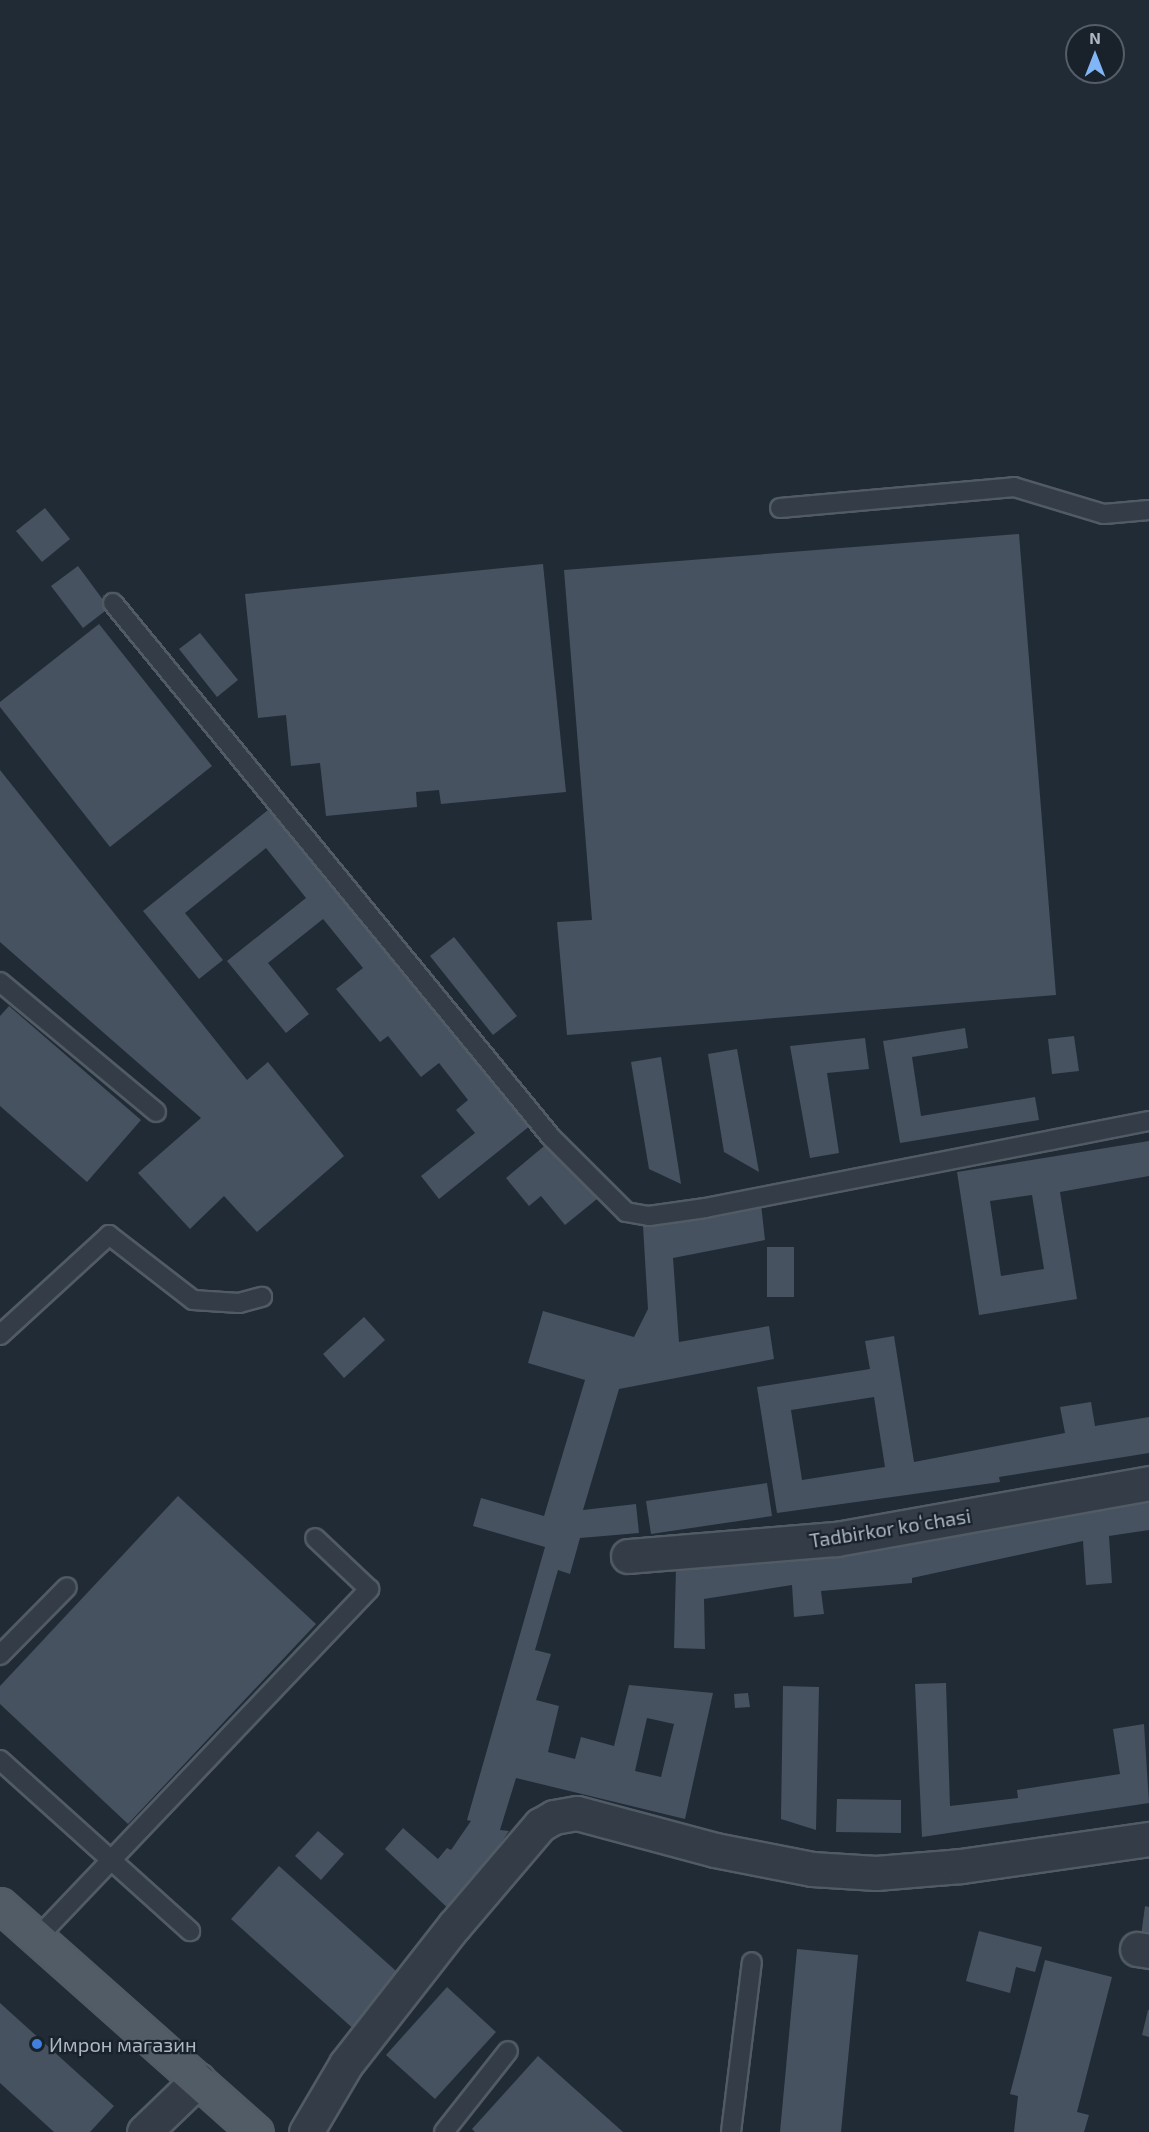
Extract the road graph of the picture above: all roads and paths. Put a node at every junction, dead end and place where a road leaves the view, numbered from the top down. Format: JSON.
{"nodes":[{"id":1,"x":780,"y":508,"type":"dead end"},
{"id":2,"x":1149,"y":510,"type":"edge"},
{"id":3,"x":113,"y":603,"type":"dead end"},
{"id":4,"x":0,"y":982,"type":"edge"},
{"id":5,"x":156,"y":1112,"type":"dead end"},
{"id":6,"x":1149,"y":1120,"type":"edge"},
{"id":7,"x":262,"y":1297,"type":"dead end"},
{"id":8,"x":0,"y":1335,"type":"edge"},
{"id":9,"x":1149,"y":1483,"type":"edge"},
{"id":10,"x":315,"y":1538,"type":"dead end"},
{"id":11,"x":628,"y":1556,"type":"dead end"},
{"id":12,"x":67,"y":1587,"type":"dead end"},
{"id":13,"x":0,"y":1655,"type":"edge"},
{"id":14,"x":0,"y":1760,"type":"edge"},
{"id":15,"x":1149,"y":1839,"type":"edge"},
{"id":16,"x":111,"y":1860,"type":"junction"},
{"id":17,"x":0,"y":1905,"type":"edge"},
{"id":18,"x":190,"y":1931,"type":"dead end"},
{"id":19,"x":37,"y":1938,"type":"junction"},
{"id":20,"x":752,"y":1962,"type":"dead end"},
{"id":21,"x":508,"y":2051,"type":"dead end"},
{"id":22,"x":198,"y":2080,"type":"junction"},
{"id":23,"x":144,"y":2132,"type":"edge"},
{"id":24,"x":256,"y":2132,"type":"edge"},
{"id":25,"x":306,"y":2132,"type":"edge"},
{"id":26,"x":444,"y":2132,"type":"edge"},
{"id":27,"x":731,"y":2132,"type":"edge"}],
"edges":[{"from":1,"to":2,"type":"lane"},
{"from":3,"to":6,"type":"lane"},
{"from":4,"to":5,"type":"lane"},
{"from":7,"to":8,"type":"lane"},
{"from":9,"to":11,"type":"street","name":"Tadbirkor koʻchasi"},
{"from":10,"to":16,"type":"lane"},
{"from":12,"to":13,"type":"lane"},
{"from":14,"to":16,"type":"lane"},
{"from":15,"to":25,"type":"street"},
{"from":16,"to":18,"type":"lane"},
{"from":16,"to":19,"type":"lane"},
{"from":17,"to":19,"type":"main road"},
{"from":19,"to":22,"type":"main road"},
{"from":20,"to":27,"type":"lane"},
{"from":21,"to":26,"type":"lane"},
{"from":22,"to":23,"type":"street"},
{"from":22,"to":24,"type":"main road"}]}
